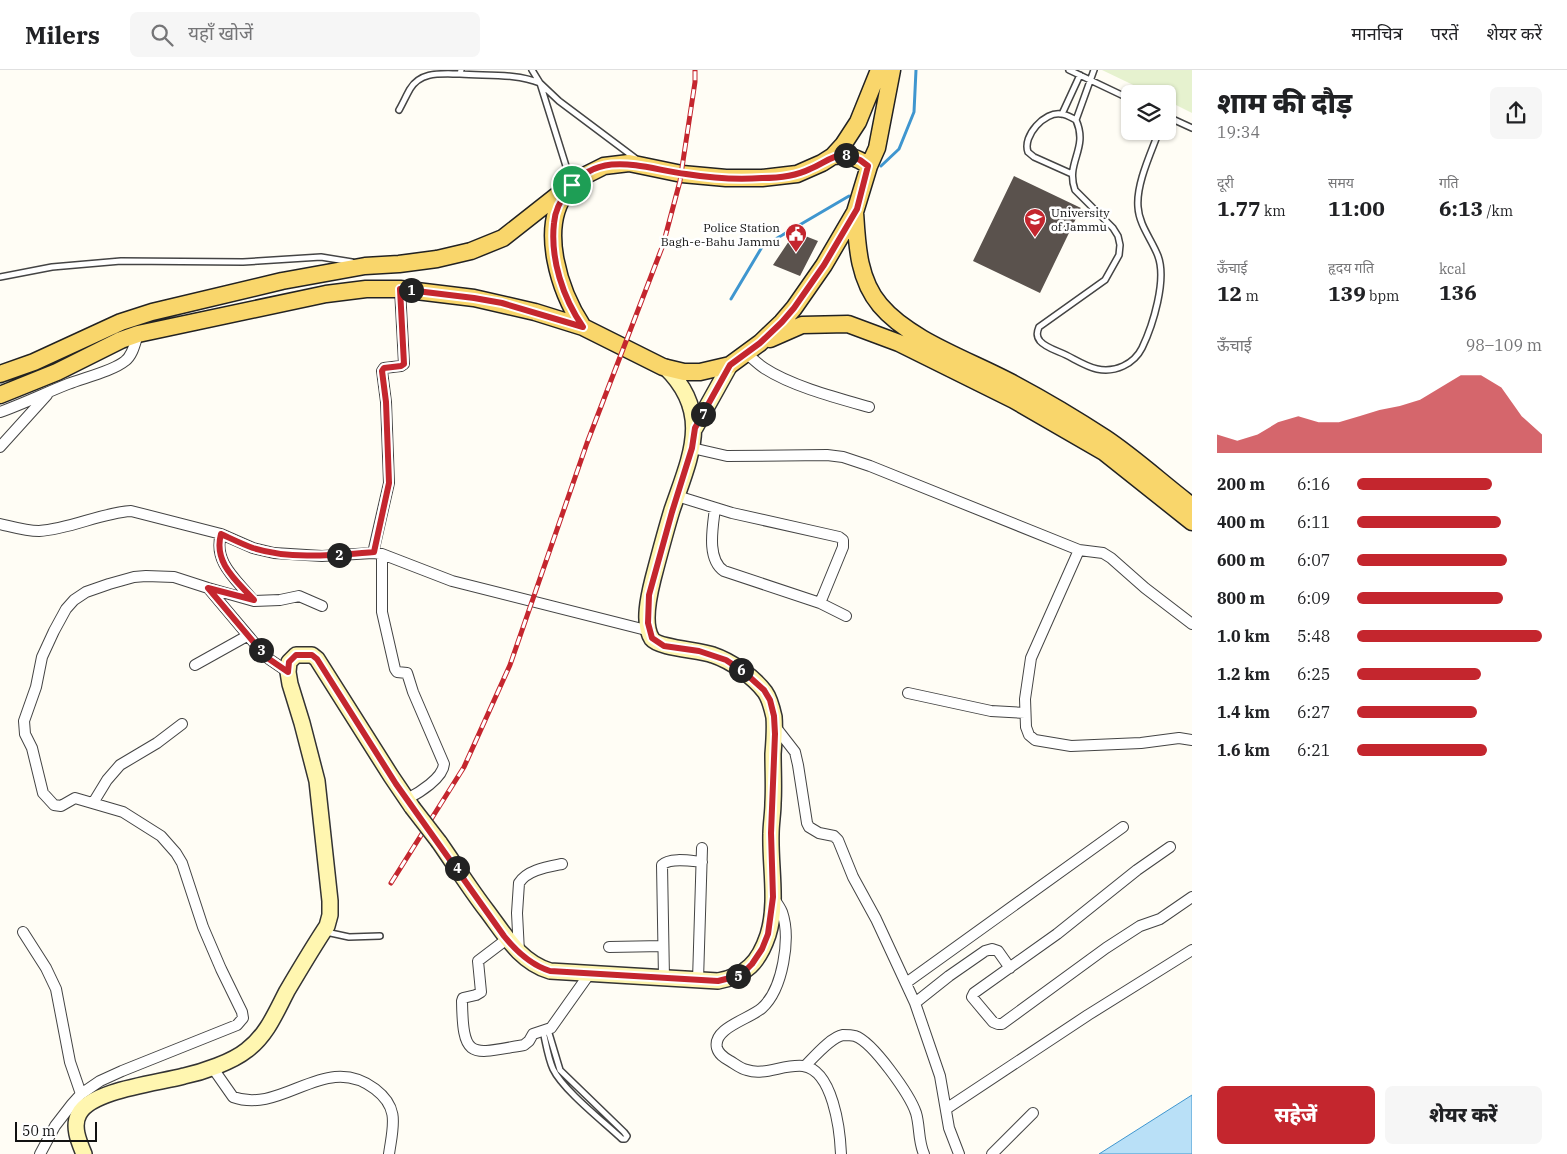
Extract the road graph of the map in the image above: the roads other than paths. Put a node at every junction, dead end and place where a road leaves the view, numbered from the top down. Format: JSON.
{"nodes":[{"id":1,"x":532,"y":70,"type":"edge"},
{"id":2,"x":878,"y":70,"type":"edge"},
{"id":3,"x":892,"y":70,"type":"edge"},
{"id":4,"x":1069,"y":70,"type":"edge"},
{"id":5,"x":1094,"y":70,"type":"edge"},
{"id":6,"x":461,"y":72,"type":"edge"},
{"id":7,"x":1080,"y":75,"type":"junction"},
{"id":8,"x":1091,"y":80,"type":"junction"},
{"id":9,"x":540,"y":84,"type":"junction"},
{"id":10,"x":1121,"y":95,"type":"edge"},
{"id":11,"x":399,"y":110,"type":"dead end"},
{"id":12,"x":1062,"y":114,"type":"junction"},
{"id":13,"x":1076,"y":120,"type":"junction"},
{"id":14,"x":1176,"y":121,"type":"edge"},
{"id":15,"x":1192,"y":128,"type":"edge"},
{"id":16,"x":1156,"y":140,"type":"edge"},
{"id":17,"x":832,"y":156,"type":"junction"},
{"id":18,"x":644,"y":165,"type":"junction"},
{"id":19,"x":868,"y":166,"type":"junction"},
{"id":20,"x":1072,"y":174,"type":"junction"},
{"id":21,"x":572,"y":185,"type":"junction"},
{"id":22,"x":855,"y":212,"type":"junction"},
{"id":23,"x":364,"y":266,"type":"junction"},
{"id":24,"x":0,"y":277,"type":"edge"},
{"id":25,"x":400,"y":289,"type":"junction"},
{"id":26,"x":583,"y":327,"type":"junction"},
{"id":27,"x":138,"y":334,"type":"junction"},
{"id":28,"x":760,"y":343,"type":"junction"},
{"id":29,"x":746,"y":353,"type":"junction"},
{"id":30,"x":730,"y":365,"type":"junction"},
{"id":31,"x":665,"y":367,"type":"junction"},
{"id":32,"x":0,"y":374,"type":"edge"},
{"id":33,"x":49,"y":392,"type":"junction"},
{"id":34,"x":0,"y":395,"type":"edge"},
{"id":35,"x":869,"y":407,"type":"dead end"},
{"id":36,"x":0,"y":412,"type":"edge"},
{"id":37,"x":695,"y":428,"type":"junction"},
{"id":38,"x":0,"y":446,"type":"edge"},
{"id":39,"x":692,"y":448,"type":"junction"},
{"id":40,"x":677,"y":496,"type":"junction"},
{"id":41,"x":1192,"y":506,"type":"edge"},
{"id":42,"x":715,"y":508,"type":"junction"},
{"id":43,"x":1192,"y":522,"type":"edge"},
{"id":44,"x":0,"y":524,"type":"edge"},
{"id":45,"x":221,"y":534,"type":"junction"},
{"id":46,"x":1079,"y":550,"type":"junction"},
{"id":47,"x":378,"y":553,"type":"junction"},
{"id":48,"x":208,"y":588,"type":"junction"},
{"id":49,"x":254,"y":600,"type":"junction"},
{"id":50,"x":820,"y":604,"type":"junction"},
{"id":51,"x":322,"y":606,"type":"dead end"},
{"id":52,"x":846,"y":616,"type":"dead end"},
{"id":53,"x":1192,"y":624,"type":"edge"},
{"id":54,"x":650,"y":631,"type":"junction"},
{"id":55,"x":247,"y":636,"type":"junction"},
{"id":56,"x":194,"y":665,"type":"dead end"},
{"id":57,"x":288,"y":672,"type":"junction"},
{"id":58,"x":908,"y":692,"type":"dead end"},
{"id":59,"x":1025,"y":713,"type":"junction"},
{"id":60,"x":182,"y":724,"type":"dead end"},
{"id":61,"x":774,"y":725,"type":"junction"},
{"id":62,"x":1192,"y":740,"type":"edge"},
{"id":63,"x":93,"y":803,"type":"junction"},
{"id":64,"x":410,"y":803,"type":"junction"},
{"id":65,"x":1123,"y":827,"type":"dead end"},
{"id":66,"x":1170,"y":847,"type":"dead end"},
{"id":67,"x":702,"y":848,"type":"dead end"},
{"id":68,"x":702,"y":862,"type":"junction"},
{"id":69,"x":562,"y":864,"type":"dead end"},
{"id":70,"x":773,"y":897,"type":"junction"},
{"id":71,"x":1192,"y":897,"type":"edge"},
{"id":72,"x":323,"y":931,"type":"junction"},
{"id":73,"x":23,"y":932,"type":"dead end"},
{"id":74,"x":380,"y":936,"type":"dead end"},
{"id":75,"x":507,"y":939,"type":"junction"},
{"id":76,"x":663,"y":946,"type":"junction"},
{"id":77,"x":609,"y":947,"type":"dead end"},
{"id":78,"x":1192,"y":950,"type":"edge"},
{"id":79,"x":520,"y":952,"type":"junction"},
{"id":80,"x":1010,"y":968,"type":"junction"},
{"id":81,"x":590,"y":973,"type":"junction"},
{"id":82,"x":664,"y":978,"type":"junction"},
{"id":83,"x":698,"y":980,"type":"junction"},
{"id":84,"x":906,"y":984,"type":"junction"},
{"id":85,"x":915,"y":1003,"type":"junction"},
{"id":86,"x":546,"y":1031,"type":"junction"},
{"id":87,"x":805,"y":1066,"type":"junction"},
{"id":88,"x":212,"y":1067,"type":"junction"},
{"id":89,"x":81,"y":1094,"type":"junction"},
{"id":90,"x":946,"y":1109,"type":"junction"},
{"id":91,"x":1033,"y":1113,"type":"dead end"},
{"id":92,"x":40,"y":1154,"type":"edge"},
{"id":93,"x":84,"y":1154,"type":"edge"},
{"id":94,"x":389,"y":1154,"type":"edge"},
{"id":95,"x":841,"y":1154,"type":"edge"},
{"id":96,"x":924,"y":1154,"type":"edge"},
{"id":97,"x":959,"y":1154,"type":"edge"},
{"id":98,"x":992,"y":1154,"type":"edge"}],
"edges":[{"from":1,"to":9,"type":"lane"},
{"from":2,"to":17,"type":"main road"},
{"from":3,"to":19,"type":"main road"},
{"from":4,"to":7,"type":"lane"},
{"from":5,"to":8,"type":"lane"},
{"from":6,"to":9,"type":"lane"},
{"from":6,"to":11,"type":"lane"},
{"from":7,"to":8,"type":"lane"},
{"from":7,"to":12,"type":"lane"},
{"from":8,"to":10,"type":"lane"},
{"from":8,"to":13,"type":"lane"},
{"from":9,"to":18,"type":"lane"},
{"from":9,"to":21,"type":"lane"},
{"from":12,"to":13,"type":"lane"},
{"from":12,"to":20,"type":"lane"},
{"from":13,"to":20,"type":"lane"},
{"from":14,"to":15,"type":"lane"},
{"from":16,"to":20,"type":"lane"},
{"from":17,"to":18,"type":"main road"},
{"from":17,"to":19,"type":"main road"},
{"from":18,"to":21,"type":"main road"},
{"from":19,"to":22,"type":"main road"},
{"from":21,"to":23,"type":"main road"},
{"from":21,"to":26,"type":"main road"},
{"from":22,"to":28,"type":"main road"},
{"from":22,"to":41,"type":"main road"},
{"from":23,"to":24,"type":"lane"},
{"from":23,"to":32,"type":"main road"},
{"from":25,"to":26,"type":"main road"},
{"from":25,"to":27,"type":"main road"},
{"from":25,"to":47,"type":"street"},
{"from":26,"to":31,"type":"main road"},
{"from":27,"to":33,"type":"street"},
{"from":27,"to":34,"type":"main road"},
{"from":28,"to":29,"type":"main road"},
{"from":28,"to":43,"type":"main road"},
{"from":29,"to":30,"type":"main road"},
{"from":29,"to":35,"type":"street"},
{"from":30,"to":31,"type":"main road"},
{"from":30,"to":37,"type":"main road"},
{"from":31,"to":37,"type":"main road"},
{"from":33,"to":36,"type":"street"},
{"from":33,"to":38,"type":"street"},
{"from":37,"to":39,"type":"main road"},
{"from":39,"to":40,"type":"main road"},
{"from":39,"to":46,"type":"street"},
{"from":40,"to":42,"type":"street"},
{"from":40,"to":54,"type":"main road"},
{"from":42,"to":50,"type":"street"},
{"from":42,"to":50,"type":"street"},
{"from":44,"to":45,"type":"street"},
{"from":45,"to":47,"type":"street"},
{"from":45,"to":49,"type":"street"},
{"from":46,"to":53,"type":"street"},
{"from":46,"to":59,"type":"street"},
{"from":47,"to":54,"type":"street"},
{"from":47,"to":64,"type":"street"},
{"from":48,"to":49,"type":"street"},
{"from":48,"to":55,"type":"street"},
{"from":48,"to":63,"type":"street"},
{"from":49,"to":51,"type":"street"},
{"from":50,"to":52,"type":"street"},
{"from":54,"to":61,"type":"main road"},
{"from":55,"to":56,"type":"street"},
{"from":55,"to":57,"type":"street"},
{"from":57,"to":64,"type":"main road"},
{"from":57,"to":72,"type":"main road"},
{"from":58,"to":59,"type":"street"},
{"from":59,"to":62,"type":"street"},
{"from":60,"to":63,"type":"street"},
{"from":61,"to":70,"type":"main road"},
{"from":61,"to":84,"type":"street"},
{"from":63,"to":89,"type":"street"},
{"from":64,"to":75,"type":"main road","bridge":true},
{"from":65,"to":84,"type":"street"},
{"from":66,"to":80,"type":"street"},
{"from":67,"to":68,"type":"street"},
{"from":68,"to":76,"type":"street"},
{"from":68,"to":83,"type":"street"},
{"from":69,"to":79,"type":"street"},
{"from":70,"to":83,"type":"main road"},
{"from":70,"to":87,"type":"street"},
{"from":71,"to":80,"type":"street"},
{"from":72,"to":74,"type":"lane"},
{"from":72,"to":88,"type":"main road"},
{"from":73,"to":89,"type":"street"},
{"from":75,"to":79,"type":"main road"},
{"from":75,"to":86,"type":"street"},
{"from":76,"to":77,"type":"street"},
{"from":76,"to":82,"type":"street"},
{"from":78,"to":90,"type":"street"},
{"from":79,"to":81,"type":"main road"},
{"from":80,"to":85,"type":"street"},
{"from":81,"to":82,"type":"main road"},
{"from":81,"to":86,"type":"street"},
{"from":82,"to":83,"type":"main road"},
{"from":84,"to":85,"type":"street"},
{"from":85,"to":90,"type":"street"},
{"from":86,"to":86,"type":"lane"},
{"from":87,"to":95,"type":"street"},
{"from":87,"to":96,"type":"street"},
{"from":88,"to":93,"type":"main road"},
{"from":88,"to":94,"type":"street"},
{"from":89,"to":92,"type":"street"},
{"from":90,"to":97,"type":"street"},
{"from":91,"to":98,"type":"street"}]}
